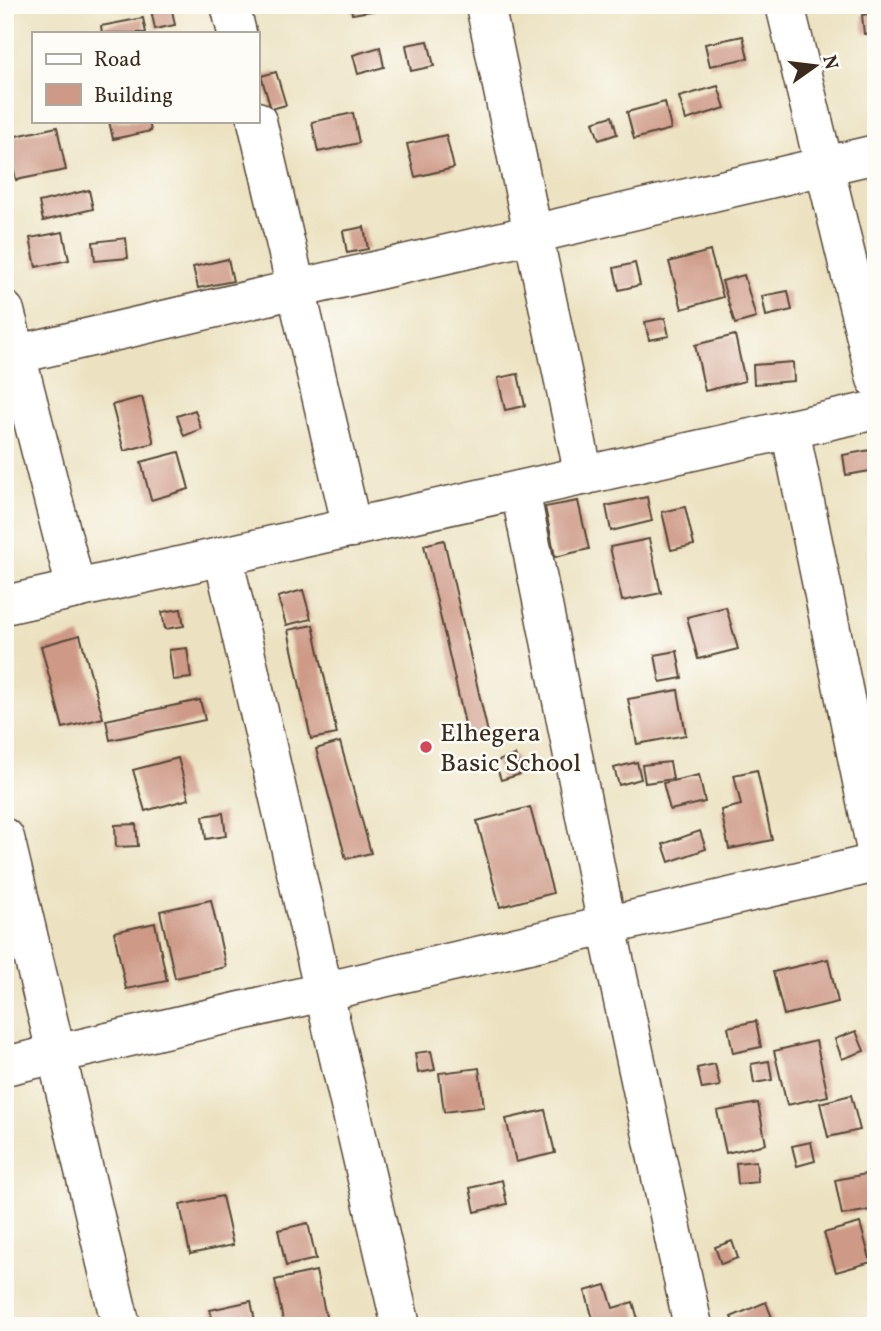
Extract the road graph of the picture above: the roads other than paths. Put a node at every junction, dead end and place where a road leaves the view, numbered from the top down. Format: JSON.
{"nodes":[{"id":1,"x":230,"y":5,"type":"edge"},
{"id":2,"x":485,"y":5,"type":"edge"},
{"id":3,"x":785,"y":5,"type":"edge"},
{"id":4,"x":237,"y":32,"type":"edge"},
{"id":5,"x":257,"y":122,"type":"edge"},
{"id":6,"x":876,"y":154,"type":"edge"},
{"id":7,"x":824,"y":166,"type":"junction"},
{"id":8,"x":533,"y":234,"type":"junction"},
{"id":9,"x":296,"y":288,"type":"junction"},
{"id":10,"x":5,"y":311,"type":"edge"},
{"id":11,"x":10,"y":356,"type":"edge"},
{"id":12,"x":876,"y":379,"type":"edge"},
{"id":13,"x":876,"y":410,"type":"edge"},
{"id":14,"x":790,"y":429,"type":"junction"},
{"id":15,"x":584,"y":476,"type":"junction"},
{"id":16,"x":520,"y":490,"type":"junction"},
{"id":17,"x":352,"y":528,"type":"junction"},
{"id":18,"x":223,"y":556,"type":"junction"},
{"id":19,"x":76,"y":589,"type":"junction"},
{"id":20,"x":5,"y":605,"type":"edge"},
{"id":21,"x":5,"y":838,"type":"edge"},
{"id":22,"x":876,"y":850,"type":"edge"},
{"id":23,"x":876,"y":863,"type":"edge"},
{"id":24,"x":607,"y":926,"type":"junction"},
{"id":25,"x":323,"y":992,"type":"junction"},
{"id":26,"x":57,"y":1054,"type":"junction"},
{"id":27,"x":5,"y":1066,"type":"edge"},
{"id":28,"x":121,"y":1326,"type":"edge"},
{"id":29,"x":401,"y":1326,"type":"edge"},
{"id":30,"x":693,"y":1326,"type":"edge"}],
"edges":[{"from":1,"to":4,"type":"street"},
{"from":2,"to":8,"type":"street"},
{"from":3,"to":7,"type":"street"},
{"from":5,"to":9,"type":"street"},
{"from":6,"to":7,"type":"street"},
{"from":7,"to":8,"type":"street"},
{"from":7,"to":12,"type":"street"},
{"from":8,"to":9,"type":"street"},
{"from":8,"to":15,"type":"street"},
{"from":9,"to":11,"type":"street"},
{"from":9,"to":17,"type":"street"},
{"from":10,"to":11,"type":"street"},
{"from":11,"to":19,"type":"street"},
{"from":13,"to":14,"type":"street"},
{"from":14,"to":15,"type":"street"},
{"from":14,"to":22,"type":"street"},
{"from":15,"to":16,"type":"street"},
{"from":16,"to":17,"type":"street"},
{"from":16,"to":24,"type":"street"},
{"from":17,"to":18,"type":"street"},
{"from":18,"to":19,"type":"street"},
{"from":18,"to":25,"type":"street"},
{"from":19,"to":20,"type":"street"},
{"from":21,"to":26,"type":"street"},
{"from":23,"to":24,"type":"street"},
{"from":24,"to":25,"type":"street"},
{"from":24,"to":30,"type":"street"},
{"from":25,"to":26,"type":"street"},
{"from":25,"to":29,"type":"street"},
{"from":26,"to":27,"type":"street"},
{"from":26,"to":28,"type":"street"}]}
